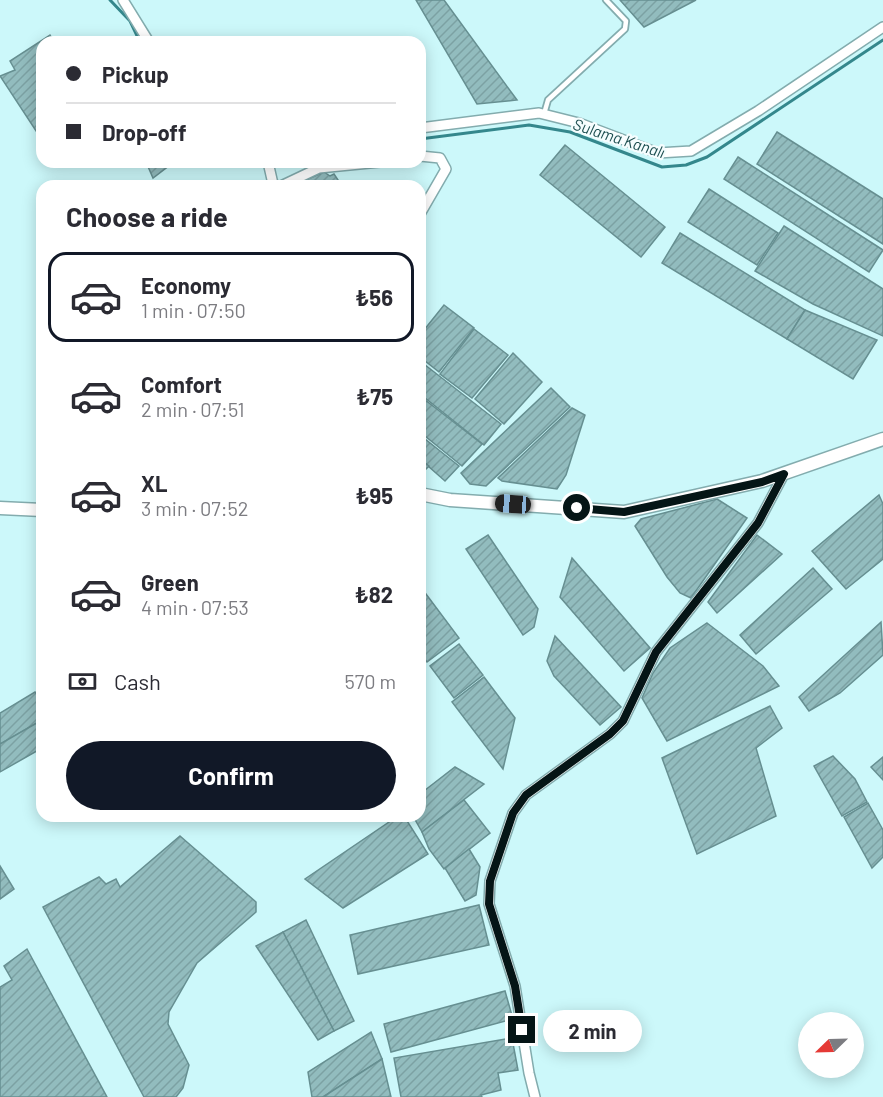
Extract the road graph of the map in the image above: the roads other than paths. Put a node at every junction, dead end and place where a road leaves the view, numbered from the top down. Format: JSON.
{"nodes":[{"id":1,"x":123,"y":0,"type":"edge"},
{"id":2,"x":606,"y":0,"type":"edge"},
{"id":3,"x":883,"y":27,"type":"edge"},
{"id":4,"x":145,"y":36,"type":"edge"},
{"id":5,"x":544,"y":114,"type":"junction"},
{"id":6,"x":426,"y":127,"type":"edge"},
{"id":7,"x":426,"y":157,"type":"edge"},
{"id":8,"x":319,"y":168,"type":"edge"},
{"id":9,"x":292,"y":180,"type":"edge"},
{"id":10,"x":426,"y":204,"type":"edge"},
{"id":11,"x":883,"y":439,"type":"edge"},
{"id":12,"x":784,"y":474,"type":"junction"},
{"id":13,"x":426,"y":495,"type":"edge"},
{"id":14,"x":0,"y":508,"type":"edge"},
{"id":15,"x":36,"y":510,"type":"edge"},
{"id":16,"x":535,"y":1097,"type":"edge"}],
"edges":[{"from":1,"to":4,"type":"street"},
{"from":2,"to":5,"type":"lane"},
{"from":3,"to":5,"type":"street"},
{"from":5,"to":6,"type":"street"},
{"from":7,"to":10,"type":"street"},
{"from":8,"to":9,"type":"street"},
{"from":11,"to":12,"type":"street"},
{"from":12,"to":13,"type":"street"},
{"from":12,"to":16,"type":"street"},
{"from":14,"to":15,"type":"street"}]}
